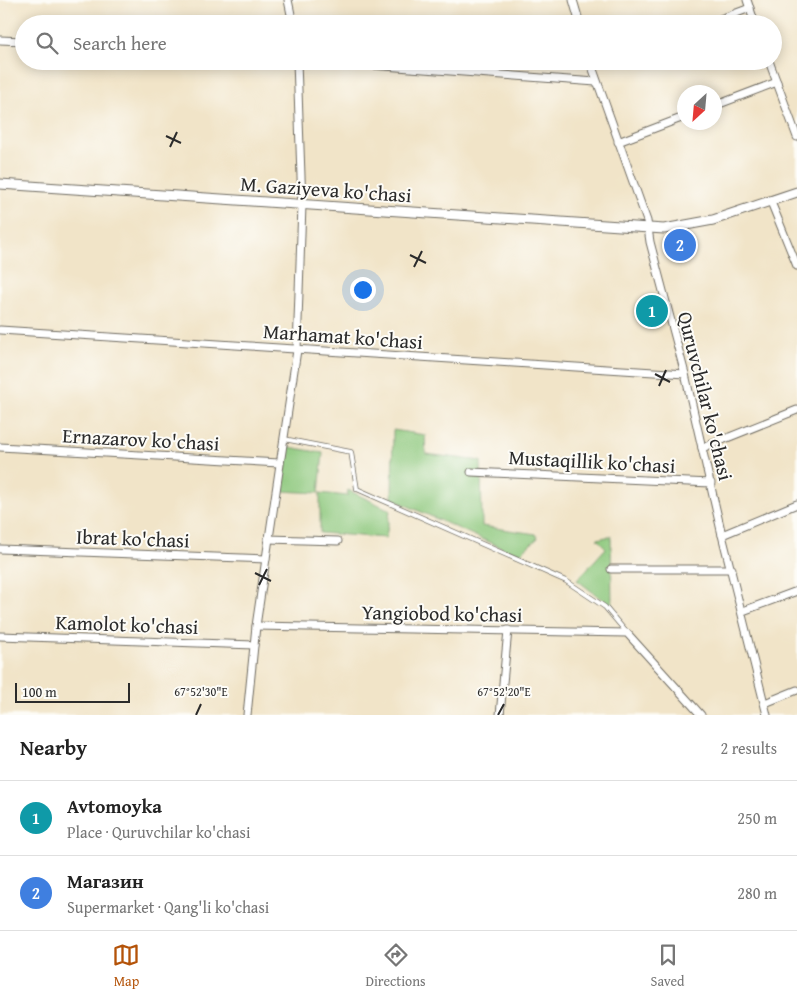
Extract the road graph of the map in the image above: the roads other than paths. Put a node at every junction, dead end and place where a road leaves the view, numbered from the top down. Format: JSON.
{"nodes":[{"id":1,"x":288,"y":0,"type":"edge"},
{"id":2,"x":573,"y":0,"type":"edge"},
{"id":3,"x":747,"y":0,"type":"edge"},
{"id":4,"x":750,"y":8,"type":"junction"},
{"id":5,"x":291,"y":15,"type":"edge"},
{"id":6,"x":577,"y":15,"type":"edge"},
{"id":7,"x":731,"y":15,"type":"edge"},
{"id":8,"x":752,"y":15,"type":"edge"},
{"id":9,"x":0,"y":40,"type":"edge"},
{"id":10,"x":15,"y":41,"type":"edge"},
{"id":11,"x":297,"y":70,"type":"edge"},
{"id":12,"x":437,"y":70,"type":"edge"},
{"id":13,"x":593,"y":70,"type":"edge"},
{"id":14,"x":772,"y":70,"type":"edge"},
{"id":15,"x":596,"y":82,"type":"junction"},
{"id":16,"x":777,"y":82,"type":"junction"},
{"id":17,"x":722,"y":103,"type":"edge"},
{"id":18,"x":677,"y":120,"type":"edge"},
{"id":19,"x":797,"y":137,"type":"edge"},
{"id":20,"x":618,"y":142,"type":"junction"},
{"id":21,"x":0,"y":184,"type":"edge"},
{"id":22,"x":797,"y":192,"type":"edge"},
{"id":23,"x":771,"y":202,"type":"junction"},
{"id":24,"x":302,"y":205,"type":"junction"},
{"id":25,"x":649,"y":229,"type":"junction"},
{"id":26,"x":797,"y":266,"type":"edge"},
{"id":27,"x":0,"y":330,"type":"edge"},
{"id":28,"x":297,"y":350,"type":"junction"},
{"id":29,"x":685,"y":374,"type":"junction"},
{"id":30,"x":797,"y":410,"type":"edge"},
{"id":31,"x":284,"y":439,"type":"junction"},
{"id":32,"x":0,"y":447,"type":"edge"},
{"id":33,"x":702,"y":448,"type":"junction"},
{"id":34,"x":279,"y":463,"type":"junction"},
{"id":35,"x":471,"y":472,"type":"dead end"},
{"id":36,"x":711,"y":483,"type":"junction"},
{"id":37,"x":797,"y":504,"type":"edge"},
{"id":38,"x":722,"y":535,"type":"junction"},
{"id":39,"x":268,"y":540,"type":"junction"},
{"id":40,"x":338,"y":541,"type":"dead end"},
{"id":41,"x":0,"y":549,"type":"edge"},
{"id":42,"x":266,"y":559,"type":"junction"},
{"id":43,"x":611,"y":569,"type":"dead end"},
{"id":44,"x":732,"y":569,"type":"junction"},
{"id":45,"x":797,"y":592,"type":"edge"},
{"id":46,"x":743,"y":611,"type":"junction"},
{"id":47,"x":256,"y":626,"type":"junction"},
{"id":48,"x":508,"y":630,"type":"junction"},
{"id":49,"x":627,"y":633,"type":"junction"},
{"id":50,"x":0,"y":636,"type":"edge"},
{"id":51,"x":254,"y":645,"type":"junction"},
{"id":52,"x":797,"y":690,"type":"edge"},
{"id":53,"x":765,"y":703,"type":"junction"},
{"id":54,"x":247,"y":715,"type":"edge"},
{"id":55,"x":500,"y":715,"type":"edge"},
{"id":56,"x":701,"y":715,"type":"edge"},
{"id":57,"x":768,"y":715,"type":"edge"}],
"edges":[{"from":1,"to":5,"type":"street"},
{"from":2,"to":6,"type":"street"},
{"from":3,"to":4,"type":"street"},
{"from":4,"to":7,"type":"street"},
{"from":4,"to":8,"type":"street"},
{"from":9,"to":10,"type":"street"},
{"from":11,"to":24,"type":"street"},
{"from":12,"to":15,"type":"street"},
{"from":13,"to":15,"type":"street","name":"Quruvchilar ko'chasi"},
{"from":14,"to":16,"type":"street"},
{"from":15,"to":20,"type":"street","name":"Quruvchilar ko'chasi"},
{"from":16,"to":17,"type":"street"},
{"from":16,"to":19,"type":"street"},
{"from":18,"to":20,"type":"street"},
{"from":20,"to":25,"type":"street","name":"Quruvchilar ko'chasi"},
{"from":21,"to":24,"type":"street","name":"M. Gaziyeva ko'chasi"},
{"from":22,"to":23,"type":"street","name":"M. Gaziyeva ko'chasi"},
{"from":23,"to":25,"type":"street","name":"M. Gaziyeva ko'chasi"},
{"from":23,"to":26,"type":"street"},
{"from":24,"to":25,"type":"street","name":"M. Gaziyeva ko'chasi"},
{"from":24,"to":28,"type":"street"},
{"from":25,"to":29,"type":"street","name":"Quruvchilar ko'chasi"},
{"from":27,"to":28,"type":"street","name":"Marhamat ko'chasi"},
{"from":28,"to":29,"type":"street","name":"Marhamat ko'chasi"},
{"from":28,"to":31,"type":"street"},
{"from":29,"to":33,"type":"street","name":"Quruvchilar ko'chasi"},
{"from":30,"to":33,"type":"street"},
{"from":31,"to":34,"type":"street"},
{"from":31,"to":49,"type":"lane"},
{"from":32,"to":34,"type":"street","name":"Ernazarov ko'chasi"},
{"from":33,"to":36,"type":"street","name":"Quruvchilar ko'chasi"},
{"from":34,"to":39,"type":"street"},
{"from":35,"to":36,"type":"street","name":"Mustaqillik ko'chasi"},
{"from":36,"to":38,"type":"street","name":"Quruvchilar ko'chasi"},
{"from":37,"to":38,"type":"street"},
{"from":38,"to":44,"type":"street","name":"Quruvchilar ko'chasi"},
{"from":39,"to":40,"type":"street"},
{"from":39,"to":42,"type":"street"},
{"from":41,"to":42,"type":"street","name":"Ibrat ko'chasi"},
{"from":42,"to":47,"type":"street"},
{"from":43,"to":44,"type":"street"},
{"from":44,"to":46,"type":"street","name":"Quruvchilar ko'chasi"},
{"from":45,"to":46,"type":"street"},
{"from":46,"to":53,"type":"street","name":"Quruvchilar ko'chasi"},
{"from":47,"to":48,"type":"street","name":"Yangiobod ko'chasi"},
{"from":47,"to":51,"type":"street"},
{"from":48,"to":49,"type":"street","name":"Yangiobod ko'chasi"},
{"from":48,"to":55,"type":"street"},
{"from":49,"to":56,"type":"street"},
{"from":50,"to":51,"type":"street","name":"Kamolot ko'chasi"},
{"from":51,"to":54,"type":"street"},
{"from":52,"to":53,"type":"street"},
{"from":53,"to":57,"type":"street","name":"Quruvchilar ko'chasi"}]}
